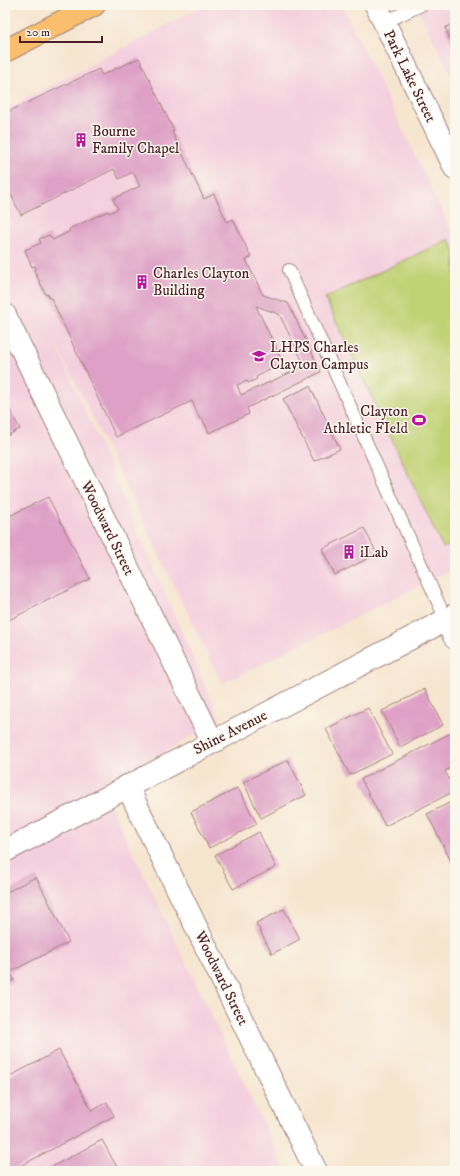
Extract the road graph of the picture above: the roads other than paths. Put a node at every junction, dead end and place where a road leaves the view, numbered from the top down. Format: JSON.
{"nodes":[{"id":1,"x":94,"y":5,"type":"edge"},
{"id":2,"x":421,"y":5,"type":"edge"},
{"id":3,"x":380,"y":14,"type":"edge"},
{"id":4,"x":5,"y":51,"type":"edge"},
{"id":5,"x":455,"y":168,"type":"edge"},
{"id":6,"x":289,"y":270,"type":"dead end"},
{"id":7,"x":5,"y":315,"type":"edge"},
{"id":8,"x":452,"y":625,"type":"edge"},
{"id":9,"x":212,"y":741,"type":"junction"},
{"id":10,"x":127,"y":786,"type":"junction"},
{"id":11,"x":5,"y":851,"type":"edge"},
{"id":12,"x":316,"y":1171,"type":"edge"}],
"edges":[{"from":1,"to":4,"type":"main road"},
{"from":2,"to":3,"type":"lane"},
{"from":3,"to":5,"type":"street","name":"Park Lake Street"},
{"from":6,"to":8,"type":"lane"},
{"from":7,"to":9,"type":"street","name":"Woodward Street"},
{"from":8,"to":9,"type":"street","name":"Shine Avenue"},
{"from":9,"to":10,"type":"street","name":"Shine Avenue"},
{"from":10,"to":11,"type":"street","name":"Shine Avenue"},
{"from":10,"to":12,"type":"street","name":"Woodward Street"}]}
